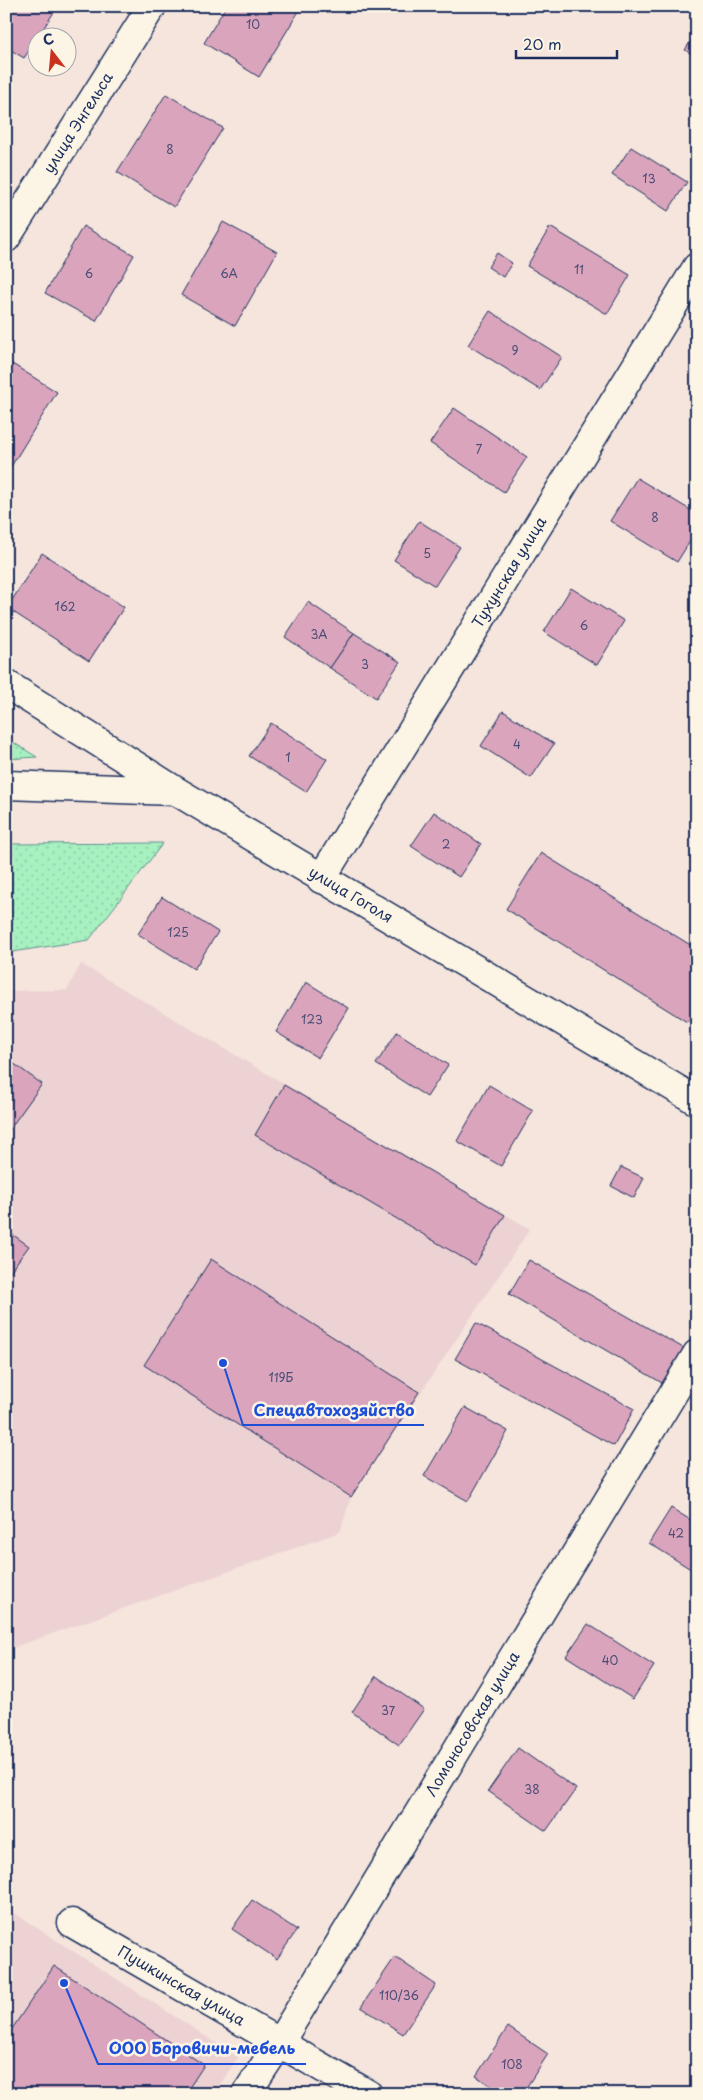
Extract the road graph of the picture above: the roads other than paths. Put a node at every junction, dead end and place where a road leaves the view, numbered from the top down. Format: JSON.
{"nodes":[{"id":1,"x":152,"y":6,"type":"edge"},
{"id":2,"x":6,"y":238,"type":"edge"},
{"id":3,"x":697,"y":267,"type":"edge"},
{"id":4,"x":6,"y":684,"type":"edge"},
{"id":5,"x":6,"y":785,"type":"edge"},
{"id":6,"x":176,"y":791,"type":"junction"},
{"id":7,"x":321,"y":879,"type":"junction"},
{"id":8,"x":697,"y":1100,"type":"edge"},
{"id":9,"x":697,"y":1354,"type":"edge"},
{"id":10,"x":72,"y":1923,"type":"dead end"},
{"id":11,"x":280,"y":2042,"type":"junction"},
{"id":12,"x":246,"y":2094,"type":"edge"},
{"id":13,"x":368,"y":2094,"type":"edge"}],
"edges":[{"from":1,"to":2,"type":"street","name":"улица Энгельса"},
{"from":3,"to":7,"type":"street","name":"Тухунская улица"},
{"from":4,"to":6,"type":"street","name":"улица Гоголя"},
{"from":5,"to":6,"type":"street"},
{"from":6,"to":7,"type":"street","name":"улица Гоголя"},
{"from":7,"to":8,"type":"street","name":"улица Гоголя"},
{"from":9,"to":11,"type":"street","name":"Ломоносовская улица"},
{"from":10,"to":11,"type":"street","name":"Пушкинская улица"},
{"from":11,"to":12,"type":"street","name":"Ломоносовская улица"},
{"from":11,"to":13,"type":"street","name":"Пушкинская улица"}]}
